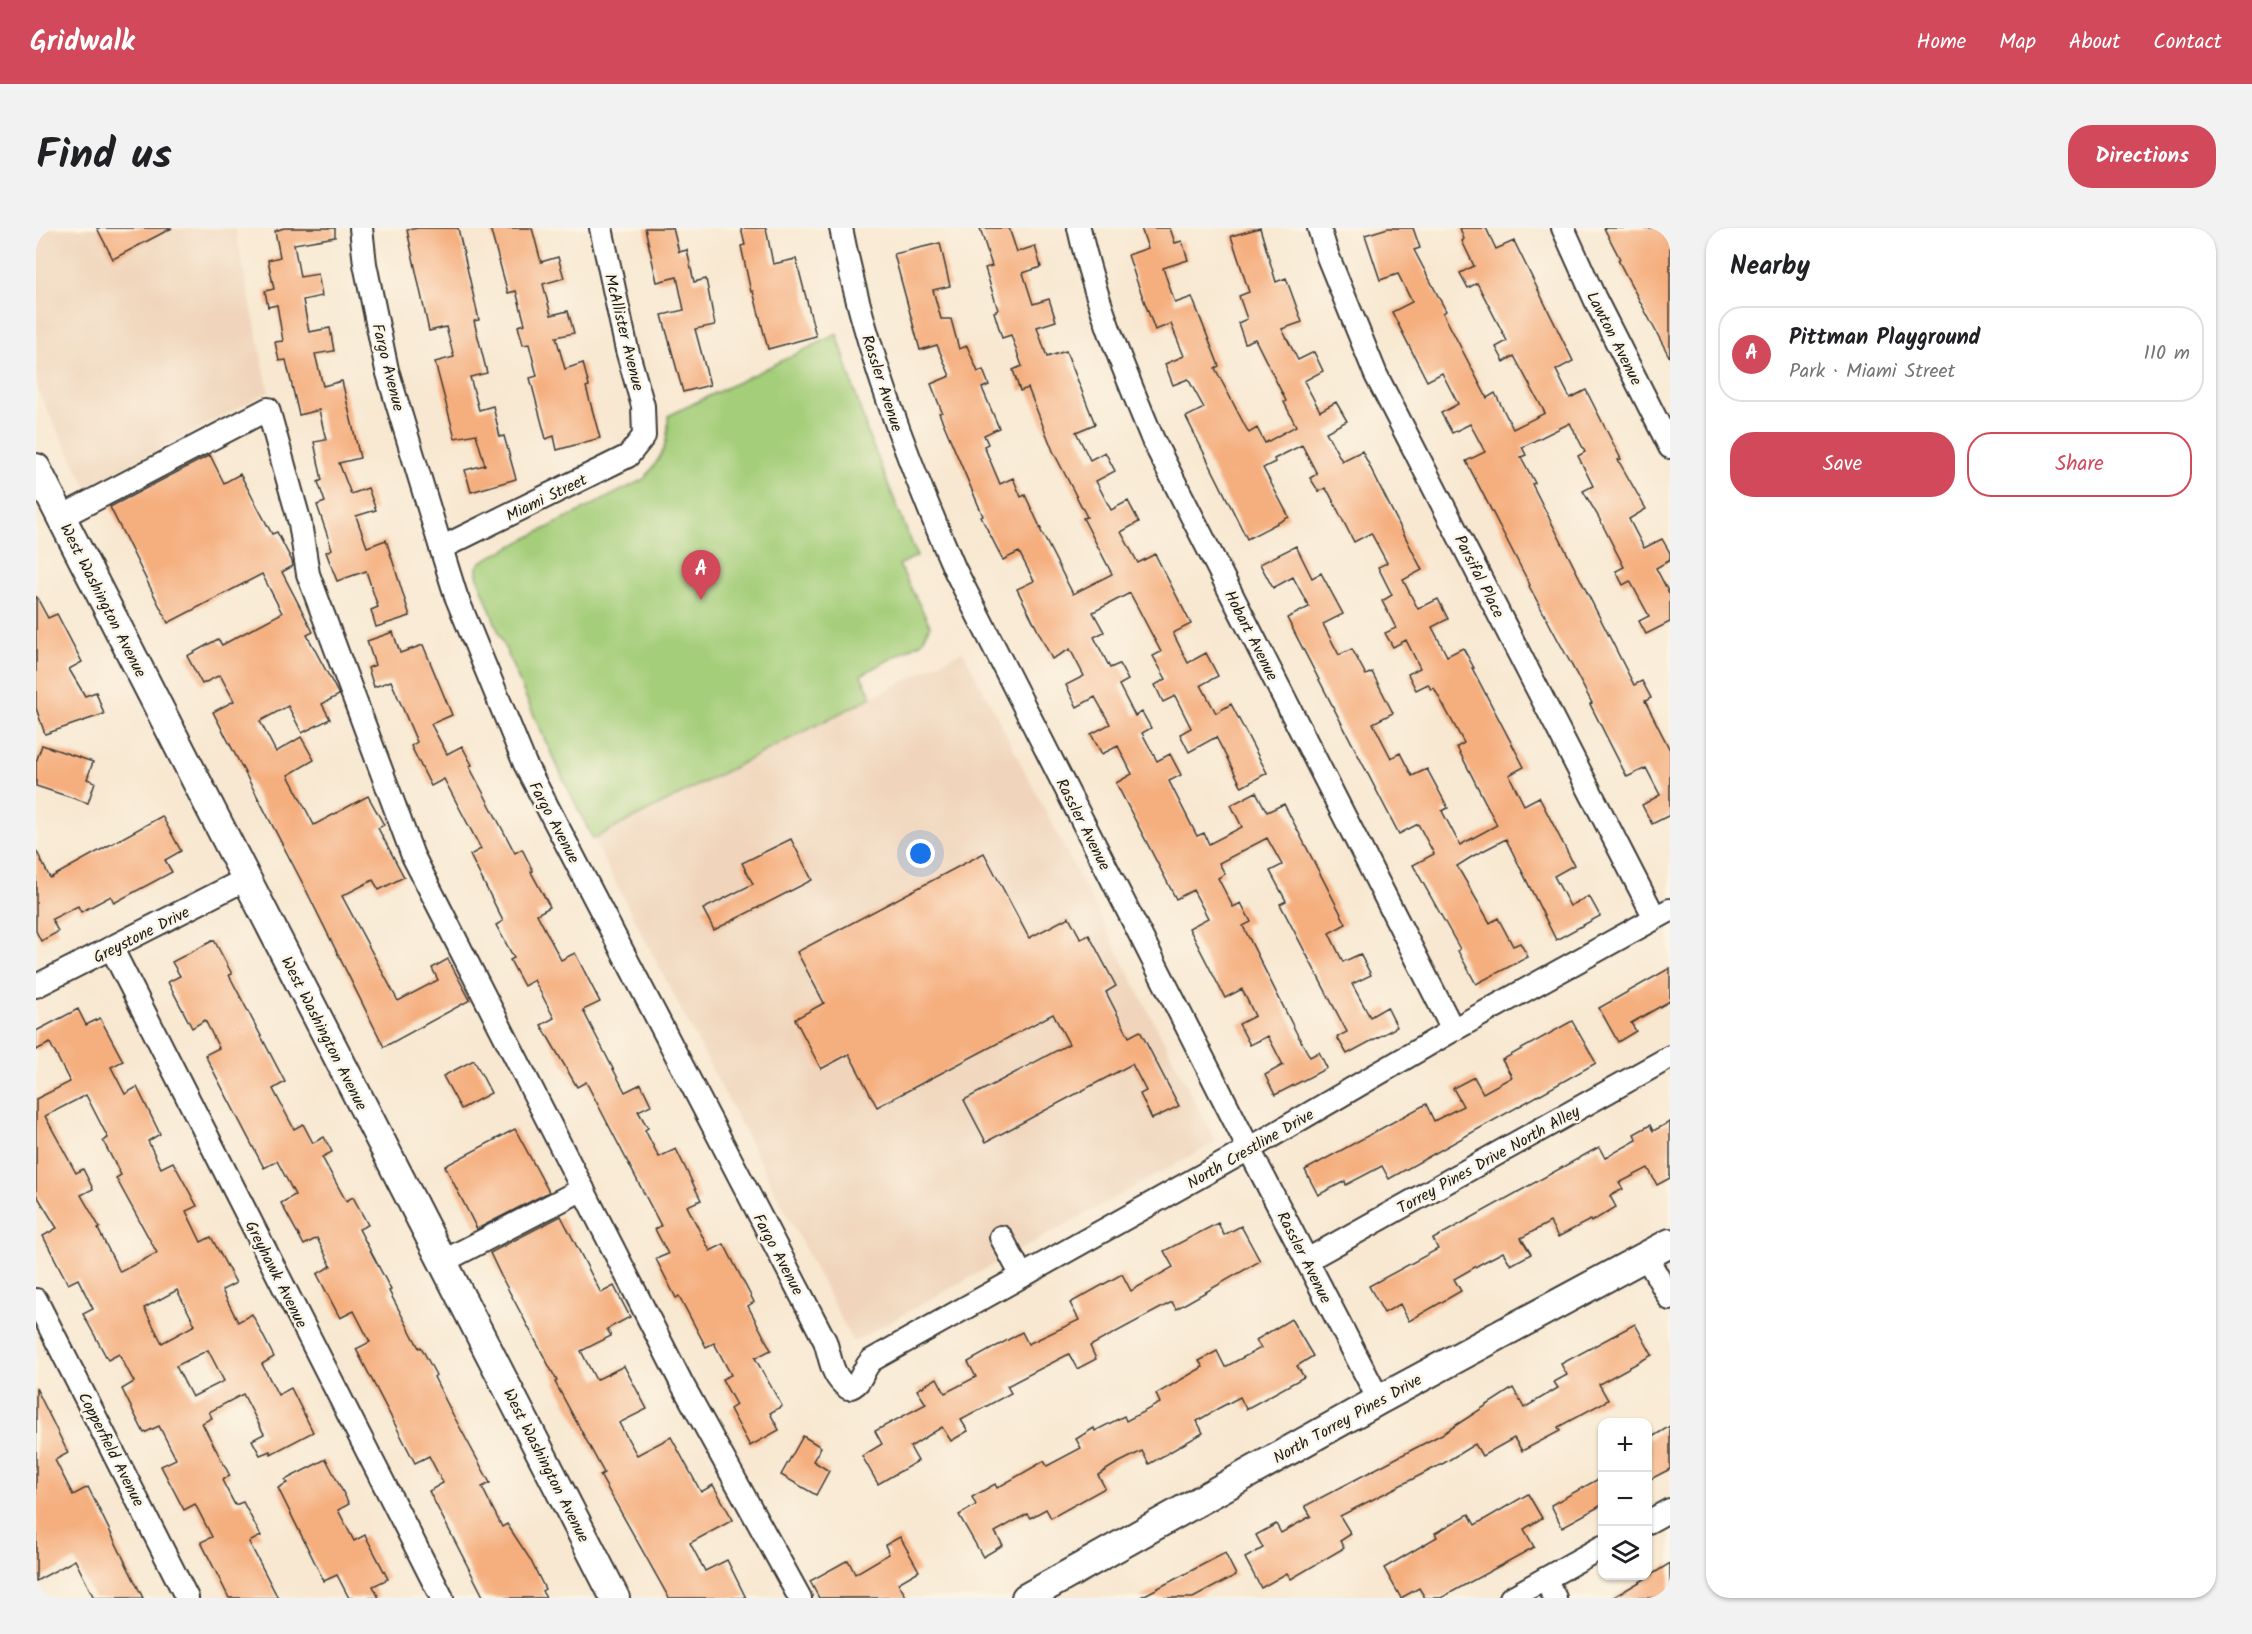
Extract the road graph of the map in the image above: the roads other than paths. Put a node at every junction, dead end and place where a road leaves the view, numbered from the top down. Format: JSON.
{"nodes":[{"id":1,"x":361,"y":228,"type":"edge"},
{"id":2,"x":601,"y":228,"type":"edge"},
{"id":3,"x":841,"y":228,"type":"edge"},
{"id":4,"x":1079,"y":228,"type":"edge"},
{"id":5,"x":1319,"y":228,"type":"edge"},
{"id":6,"x":1563,"y":228,"type":"edge"},
{"id":7,"x":644,"y":436,"type":"joint"},
{"id":8,"x":1670,"y":447,"type":"edge"},
{"id":9,"x":36,"y":468,"type":"edge"},
{"id":10,"x":61,"y":517,"type":"junction"},
{"id":11,"x":441,"y":548,"type":"junction"},
{"id":12,"x":246,"y":879,"type":"junction"},
{"id":13,"x":1662,"y":914,"type":"edge"},
{"id":14,"x":112,"y":949,"type":"junction"},
{"id":15,"x":36,"y":986,"type":"edge"},
{"id":16,"x":1453,"y":1030,"type":"junction"},
{"id":17,"x":1670,"y":1057,"type":"edge"},
{"id":18,"x":1249,"y":1149,"type":"junction"},
{"id":19,"x":583,"y":1189,"type":"junction"},
{"id":20,"x":1001,"y":1237,"type":"dead end"},
{"id":21,"x":1658,"y":1249,"type":"edge"},
{"id":22,"x":1307,"y":1260,"type":"junction"},
{"id":23,"x":442,"y":1262,"type":"junction"},
{"id":24,"x":1022,"y":1276,"type":"junction"},
{"id":25,"x":1670,"y":1299,"type":"edge"},
{"id":26,"x":36,"y":1300,"type":"edge"},
{"id":27,"x":839,"y":1382,"type":"joint"},
{"id":28,"x":1379,"y":1400,"type":"junction"},
{"id":29,"x":1670,"y":1510,"type":"edge"},
{"id":30,"x":1652,"y":1519,"type":"edge"},
{"id":31,"x":1598,"y":1550,"type":"edge"},
{"id":32,"x":1550,"y":1588,"type":"edge"},
{"id":33,"x":188,"y":1598,"type":"edge"},
{"id":34,"x":442,"y":1598,"type":"edge"},
{"id":35,"x":615,"y":1598,"type":"edge"},
{"id":36,"x":800,"y":1598,"type":"edge"},
{"id":37,"x":1026,"y":1598,"type":"edge"},
{"id":38,"x":1511,"y":1598,"type":"edge"}],
"edges":[{"from":1,"to":11,"type":"street","name":"Fargo Avenue"},
{"from":2,"to":7,"type":"street","name":"McAllister Avenue"},
{"from":3,"to":18,"type":"street","name":"Rassler Avenue"},
{"from":4,"to":16,"type":"street","name":"Hobart Avenue"},
{"from":5,"to":13,"type":"street","name":"Parsifal Place"},
{"from":6,"to":8,"type":"street","name":"Lawton Avenue"},
{"from":7,"to":11,"type":"street","name":"Miami Street"},
{"from":9,"to":10,"type":"main road","name":"West Washington Avenue"},
{"from":10,"to":12,"type":"main road","name":"West Washington Avenue"},
{"from":10,"to":19,"type":"street"},
{"from":11,"to":27,"type":"street","name":"Fargo Avenue"},
{"from":12,"to":14,"type":"street","name":"Greystone Drive"},
{"from":12,"to":23,"type":"main road","name":"West Washington Avenue"},
{"from":13,"to":16,"type":"street","name":"North Crestline Drive"},
{"from":14,"to":15,"type":"street","name":"Greystone Drive"},
{"from":14,"to":34,"type":"street","name":"Greyhawk Avenue"},
{"from":16,"to":18,"type":"street","name":"North Crestline Drive"},
{"from":17,"to":22,"type":"street","name":"Torrey Pines Drive North Alley"},
{"from":18,"to":22,"type":"street","name":"Rassler Avenue"},
{"from":18,"to":24,"type":"street","name":"North Crestline Drive"},
{"from":19,"to":23,"type":"street"},
{"from":19,"to":36,"type":"street"},
{"from":20,"to":24,"type":"street"},
{"from":21,"to":25,"type":"street"},
{"from":21,"to":28,"type":"main road","name":"North Torrey Pines Drive"},
{"from":22,"to":28,"type":"street","name":"Rassler Avenue"},
{"from":23,"to":35,"type":"main road","name":"West Washington Avenue"},
{"from":24,"to":27,"type":"street","name":"North Crestline Drive"},
{"from":26,"to":33,"type":"street","name":"Copperfield Avenue"},
{"from":28,"to":37,"type":"main road","name":"North Torrey Pines Drive"},
{"from":29,"to":30,"type":"street"},
{"from":31,"to":32,"type":"street"},
{"from":32,"to":38,"type":"street"}]}
